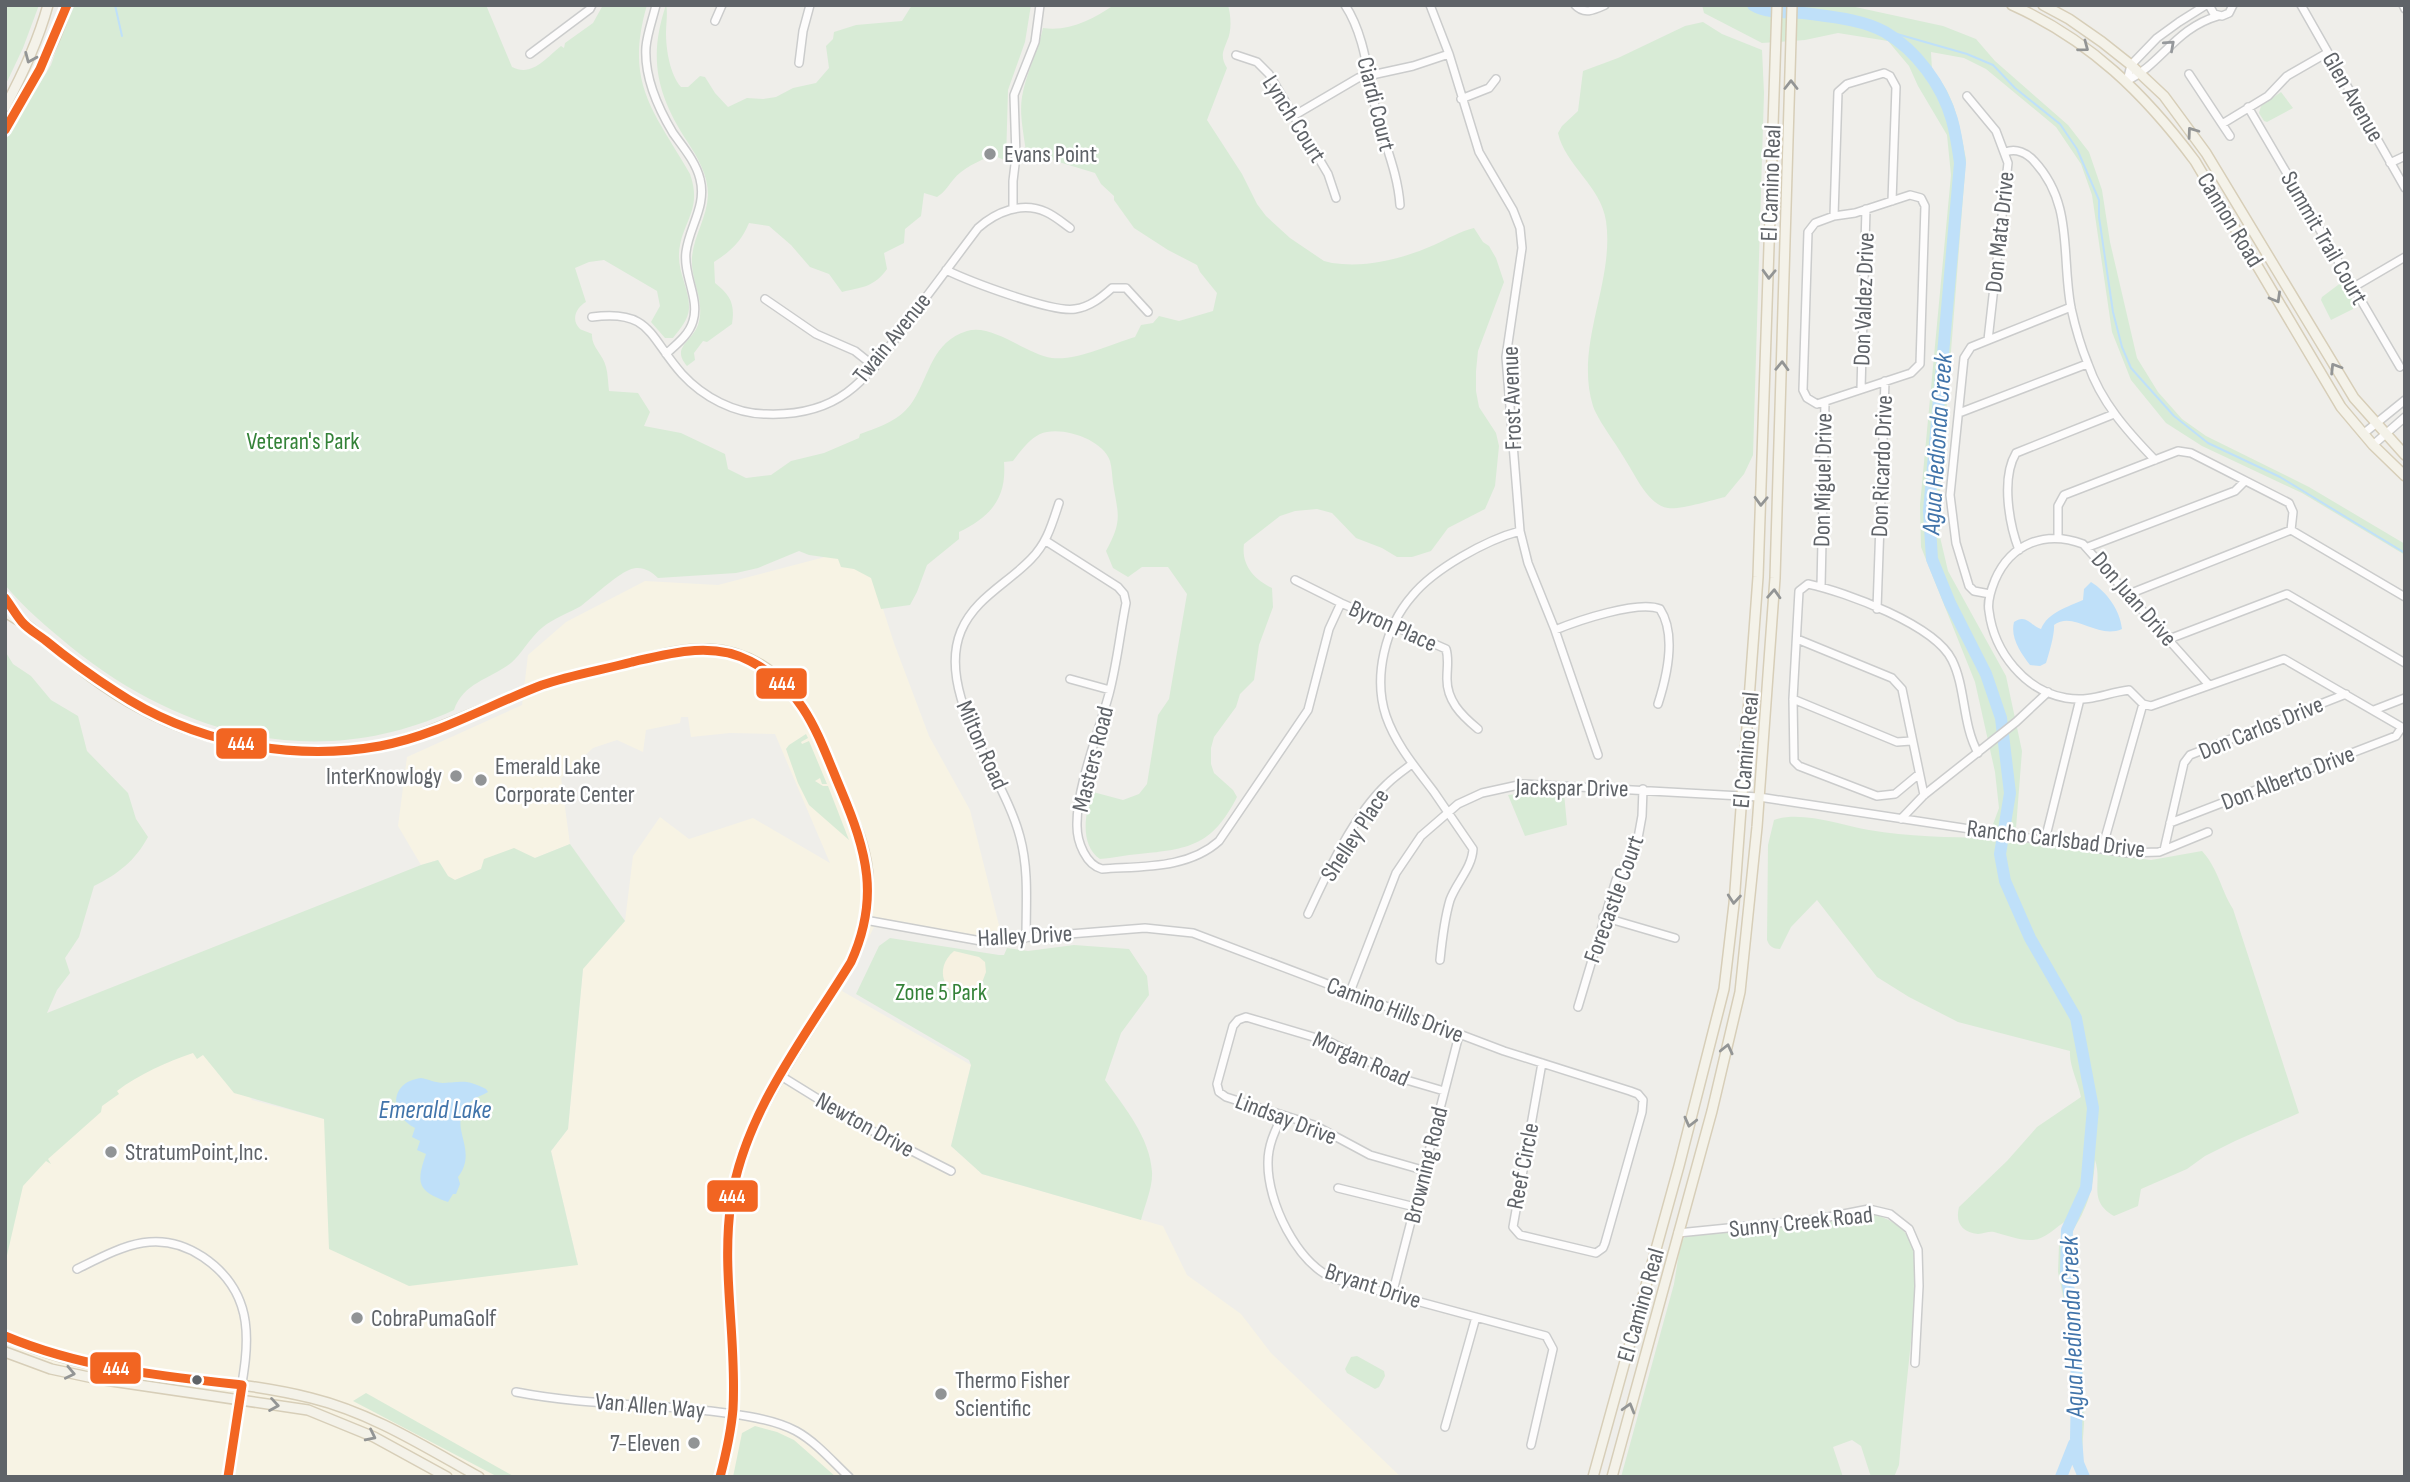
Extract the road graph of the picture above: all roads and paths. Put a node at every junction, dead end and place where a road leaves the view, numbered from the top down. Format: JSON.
{"nodes":[{"id":1,"x":48,"y":5,"type":"edge"},
{"id":2,"x":67,"y":5,"type":"edge"},
{"id":3,"x":592,"y":5,"type":"edge"},
{"id":4,"x":656,"y":5,"type":"edge"},
{"id":5,"x":722,"y":5,"type":"edge"},
{"id":6,"x":810,"y":5,"type":"edge"},
{"id":7,"x":1040,"y":5,"type":"edge"},
{"id":8,"x":1345,"y":5,"type":"edge"},
{"id":9,"x":1430,"y":5,"type":"edge"},
{"id":10,"x":1575,"y":5,"type":"edge"},
{"id":11,"x":1605,"y":5,"type":"edge"},
{"id":12,"x":1777,"y":5,"type":"edge"},
{"id":13,"x":1792,"y":5,"type":"edge"},
{"id":14,"x":2012,"y":5,"type":"edge"},
{"id":15,"x":2043,"y":5,"type":"edge"},
{"id":16,"x":2208,"y":5,"type":"edge"},
{"id":17,"x":2233,"y":5,"type":"edge"},
{"id":18,"x":2301,"y":5,"type":"edge"},
{"id":19,"x":2218,"y":16,"type":"junction"},
{"id":20,"x":715,"y":21,"type":"dead end"},
{"id":21,"x":2327,"y":52,"type":"junction"},
{"id":22,"x":530,"y":54,"type":"dead end"},
{"id":23,"x":1449,"y":54,"type":"junction"},
{"id":24,"x":1237,"y":55,"type":"dead end"},
{"id":25,"x":799,"y":63,"type":"dead end"},
{"id":26,"x":2131,"y":65,"type":"junction"},
{"id":27,"x":1369,"y":74,"type":"junction"},
{"id":28,"x":2141,"y":74,"type":"junction"},
{"id":29,"x":2189,"y":74,"type":"dead end"},
{"id":30,"x":1496,"y":79,"type":"dead end"},
{"id":31,"x":2127,"y":81,"type":"junction"},
{"id":32,"x":1967,"y":96,"type":"dead end"},
{"id":33,"x":1461,"y":99,"type":"junction"},
{"id":34,"x":5,"y":107,"type":"edge"},
{"id":35,"x":2248,"y":107,"type":"junction"},
{"id":36,"x":1295,"y":115,"type":"junction"},
{"id":37,"x":2222,"y":124,"type":"junction"},
{"id":38,"x":5,"y":130,"type":"edge"},
{"id":39,"x":2230,"y":135,"type":"dead end"},
{"id":40,"x":2006,"y":152,"type":"junction"},
{"id":41,"x":2405,"y":156,"type":"edge"},
{"id":42,"x":2390,"y":163,"type":"junction"},
{"id":43,"x":2405,"y":188,"type":"edge"},
{"id":44,"x":1336,"y":198,"type":"dead end"},
{"id":45,"x":1892,"y":201,"type":"junction"},
{"id":46,"x":1400,"y":205,"type":"dead end"},
{"id":47,"x":1013,"y":209,"type":"junction"},
{"id":48,"x":1866,"y":209,"type":"junction"},
{"id":49,"x":1834,"y":216,"type":"junction"},
{"id":50,"x":1070,"y":228,"type":"dead end"},
{"id":51,"x":2405,"y":257,"type":"edge"},
{"id":52,"x":946,"y":270,"type":"junction"},
{"id":53,"x":2352,"y":288,"type":"junction"},
{"id":54,"x":765,"y":299,"type":"dead end"},
{"id":55,"x":2071,"y":307,"type":"junction"},
{"id":56,"x":1148,"y":312,"type":"dead end"},
{"id":57,"x":592,"y":317,"type":"dead end"},
{"id":58,"x":1988,"y":340,"type":"junction"},
{"id":59,"x":666,"y":354,"type":"junction"},
{"id":60,"x":2087,"y":364,"type":"junction"},
{"id":61,"x":875,"y":367,"type":"junction"},
{"id":62,"x":2400,"y":367,"type":"dead end"},
{"id":63,"x":1885,"y":382,"type":"junction"},
{"id":64,"x":1861,"y":389,"type":"junction"},
{"id":65,"x":2405,"y":400,"type":"edge"},
{"id":66,"x":1825,"y":402,"type":"junction"},
{"id":67,"x":1959,"y":414,"type":"junction"},
{"id":68,"x":2113,"y":414,"type":"junction"},
{"id":69,"x":2405,"y":416,"type":"edge"},
{"id":70,"x":2374,"y":424,"type":"junction"},
{"id":71,"x":2363,"y":434,"type":"junction"},
{"id":72,"x":2384,"y":434,"type":"junction"},
{"id":73,"x":2373,"y":445,"type":"junction"},
{"id":74,"x":2405,"y":455,"type":"edge"},
{"id":75,"x":2155,"y":460,"type":"junction"},
{"id":76,"x":2405,"y":476,"type":"edge"},
{"id":77,"x":2245,"y":481,"type":"junction"},
{"id":78,"x":1059,"y":503,"type":"dead end"},
{"id":79,"x":2291,"y":530,"type":"junction"},
{"id":80,"x":1520,"y":531,"type":"junction"},
{"id":81,"x":2058,"y":537,"type":"junction"},
{"id":82,"x":1045,"y":541,"type":"junction"},
{"id":83,"x":2088,"y":547,"type":"junction"},
{"id":84,"x":2019,"y":550,"type":"junction"},
{"id":85,"x":1296,"y":580,"type":"dead end"},
{"id":86,"x":1821,"y":587,"type":"junction"},
{"id":87,"x":1990,"y":594,"type":"junction"},
{"id":88,"x":2129,"y":594,"type":"junction"},
{"id":89,"x":2405,"y":597,"type":"edge"},
{"id":90,"x":5,"y":598,"type":"edge"},
{"id":91,"x":1341,"y":603,"type":"junction"},
{"id":92,"x":1877,"y":609,"type":"junction"},
{"id":93,"x":5,"y":611,"type":"edge"},
{"id":94,"x":22,"y":622,"type":"junction"},
{"id":95,"x":1393,"y":626,"type":"junction"},
{"id":96,"x":1555,"y":630,"type":"junction"},
{"id":97,"x":1797,"y":639,"type":"junction"},
{"id":98,"x":2169,"y":639,"type":"junction"},
{"id":99,"x":2405,"y":663,"type":"edge"},
{"id":100,"x":1070,"y":679,"type":"dead end"},
{"id":101,"x":2209,"y":685,"type":"junction"},
{"id":102,"x":1110,"y":690,"type":"junction"},
{"id":103,"x":2048,"y":692,"type":"junction"},
{"id":104,"x":2346,"y":694,"type":"junction"},
{"id":105,"x":2405,"y":698,"type":"edge"},
{"id":106,"x":1793,"y":699,"type":"junction"},
{"id":107,"x":2080,"y":699,"type":"junction"},
{"id":108,"x":1658,"y":704,"type":"dead end"},
{"id":109,"x":2143,"y":704,"type":"junction"},
{"id":110,"x":2374,"y":710,"type":"junction"},
{"id":111,"x":2403,"y":728,"type":"edge"},
{"id":112,"x":1478,"y":729,"type":"dead end"},
{"id":113,"x":1911,"y":741,"type":"junction"},
{"id":114,"x":1978,"y":753,"type":"junction"},
{"id":115,"x":1598,"y":755,"type":"dead end"},
{"id":116,"x":1412,"y":764,"type":"junction"},
{"id":117,"x":1919,"y":774,"type":"junction"},
{"id":118,"x":1643,"y":789,"type":"junction"},
{"id":119,"x":1924,"y":795,"type":"junction"},
{"id":120,"x":1743,"y":796,"type":"junction"},
{"id":121,"x":1759,"y":797,"type":"junction"},
{"id":122,"x":1448,"y":812,"type":"junction"},
{"id":123,"x":1901,"y":819,"type":"junction"},
{"id":124,"x":2170,"y":823,"type":"junction"},
{"id":125,"x":2208,"y":832,"type":"dead end"},
{"id":126,"x":2045,"y":840,"type":"junction"},
{"id":127,"x":2102,"y":849,"type":"junction"},
{"id":128,"x":2164,"y":850,"type":"junction"},
{"id":129,"x":1308,"y":914,"type":"dead end"},
{"id":130,"x":1603,"y":917,"type":"junction"},
{"id":131,"x":865,"y":920,"type":"junction"},
{"id":132,"x":1145,"y":928,"type":"joint"},
{"id":133,"x":1026,"y":938,"type":"junction"},
{"id":134,"x":1675,"y":938,"type":"dead end"},
{"id":135,"x":1440,"y":960,"type":"dead end"},
{"id":136,"x":1350,"y":992,"type":"junction"},
{"id":137,"x":1578,"y":1007,"type":"dead end"},
{"id":138,"x":1238,"y":1020,"type":"joint"},
{"id":139,"x":1459,"y":1035,"type":"junction"},
{"id":140,"x":1542,"y":1063,"type":"junction"},
{"id":141,"x":781,"y":1076,"type":"junction"},
{"id":142,"x":1444,"y":1091,"type":"junction"},
{"id":143,"x":1643,"y":1100,"type":"joint"},
{"id":144,"x":1282,"y":1116,"type":"junction"},
{"id":145,"x":951,"y":1171,"type":"dead end"},
{"id":146,"x":1426,"y":1171,"type":"junction"},
{"id":147,"x":1338,"y":1188,"type":"dead end"},
{"id":148,"x":1415,"y":1207,"type":"junction"},
{"id":149,"x":1678,"y":1234,"type":"junction"},
{"id":150,"x":77,"y":1269,"type":"dead end"},
{"id":151,"x":1392,"y":1295,"type":"junction"},
{"id":152,"x":1476,"y":1317,"type":"junction"},
{"id":153,"x":5,"y":1336,"type":"edge"},
{"id":154,"x":5,"y":1352,"type":"edge"},
{"id":155,"x":1915,"y":1363,"type":"dead end"},
{"id":156,"x":242,"y":1385,"type":"junction"},
{"id":157,"x":516,"y":1392,"type":"dead end"},
{"id":158,"x":240,"y":1399,"type":"junction"},
{"id":159,"x":732,"y":1413,"type":"junction"},
{"id":160,"x":1445,"y":1427,"type":"dead end"},
{"id":161,"x":1531,"y":1445,"type":"dead end"},
{"id":162,"x":228,"y":1477,"type":"edge"},
{"id":163,"x":447,"y":1477,"type":"edge"},
{"id":164,"x":479,"y":1477,"type":"edge"},
{"id":165,"x":720,"y":1477,"type":"edge"},
{"id":166,"x":849,"y":1477,"type":"edge"},
{"id":167,"x":1594,"y":1477,"type":"edge"},
{"id":168,"x":1612,"y":1477,"type":"edge"}],
"edges":[{"from":1,"to":34,"type":"main road","one_way":true},
{"from":2,"to":38,"type":"main road"},
{"from":3,"to":22,"type":"street"},
{"from":4,"to":59,"type":"street"},
{"from":5,"to":20,"type":"street"},
{"from":6,"to":25,"type":"street"},
{"from":7,"to":47,"type":"street"},
{"from":8,"to":27,"type":"street","name":"Ciardi Court"},
{"from":9,"to":23,"type":"street","name":"Frost Avenue"},
{"from":10,"to":11,"type":"street"},
{"from":12,"to":120,"type":"main road","name":"El Camino Real","one_way":true},
{"from":121,"to":13,"type":"main road","name":"El Camino Real","one_way":true},
{"from":14,"to":31,"type":"main road","name":"Cannon Road","one_way":true},
{"from":15,"to":26,"type":"main road","name":"Cannon Road"},
{"from":16,"to":19,"type":"street"},
{"from":16,"to":26,"type":"street"},
{"from":17,"to":19,"type":"street"},
{"from":18,"to":21,"type":"street","name":"Glen Avenue"},
{"from":28,"to":19,"type":"street","one_way":true},
{"from":21,"to":35,"type":"street"},
{"from":21,"to":42,"type":"street","name":"Glen Avenue"},
{"from":23,"to":27,"type":"street"},
{"from":23,"to":33,"type":"street","name":"Frost Avenue"},
{"from":24,"to":36,"type":"street","name":"Lynch Court"},
{"from":26,"to":28,"type":"main road","name":"Cannon Road"},
{"from":26,"to":31,"type":"street"},
{"from":27,"to":36,"type":"street"},
{"from":27,"to":46,"type":"street","name":"Ciardi Court"},
{"from":28,"to":31,"type":"street"},
{"from":70,"to":28,"type":"main road","name":"Cannon Road","one_way":true},
{"from":29,"to":37,"type":"street"},
{"from":30,"to":33,"type":"street"},
{"from":31,"to":71,"type":"main road","name":"Cannon Road","one_way":true},
{"from":32,"to":40,"type":"street","name":"Don Mata Drive"},
{"from":33,"to":80,"type":"street","name":"Frost Avenue"},
{"from":35,"to":37,"type":"street"},
{"from":35,"to":53,"type":"street","name":"Summit Trail Court"},
{"from":36,"to":44,"type":"street","name":"Lynch Court"},
{"from":37,"to":39,"type":"street"},
{"from":40,"to":55,"type":"street"},
{"from":40,"to":58,"type":"street","name":"Don Mata Drive"},
{"from":41,"to":42,"type":"street"},
{"from":42,"to":43,"type":"street","name":"Glen Avenue"},
{"from":45,"to":48,"type":"street","name":"Don Miguel Drive"},
{"from":45,"to":49,"type":"street"},
{"from":45,"to":63,"type":"street","name":"Don Ricardo Drive"},
{"from":47,"to":50,"type":"street"},
{"from":47,"to":52,"type":"street","name":"Twain Avenue"},
{"from":48,"to":49,"type":"street","name":"Don Miguel Drive"},
{"from":48,"to":64,"type":"street","name":"Don Valdez Drive"},
{"from":49,"to":66,"type":"street","name":"Don Miguel Drive"},
{"from":51,"to":53,"type":"street"},
{"from":52,"to":56,"type":"street"},
{"from":52,"to":61,"type":"street","name":"Twain Avenue"},
{"from":53,"to":62,"type":"street","name":"Summit Trail Court"},
{"from":54,"to":61,"type":"street"},
{"from":55,"to":58,"type":"street"},
{"from":55,"to":60,"type":"street"},
{"from":57,"to":59,"type":"street","name":"Twain Avenue"},
{"from":58,"to":67,"type":"street"},
{"from":59,"to":61,"type":"street","name":"Twain Avenue"},
{"from":60,"to":67,"type":"street"},
{"from":60,"to":68,"type":"street"},
{"from":63,"to":64,"type":"street"},
{"from":63,"to":92,"type":"street","name":"Don Ricardo Drive"},
{"from":64,"to":66,"type":"street"},
{"from":65,"to":70,"type":"street"},
{"from":66,"to":86,"type":"street","name":"Don Miguel Drive"},
{"from":67,"to":87,"type":"street"},
{"from":68,"to":75,"type":"street"},
{"from":68,"to":84,"type":"street"},
{"from":69,"to":72,"type":"street"},
{"from":70,"to":71,"type":"street"},
{"from":70,"to":72,"type":"main road","name":"Cannon Road"},
{"from":71,"to":73,"type":"main road","name":"Cannon Road"},
{"from":72,"to":73,"type":"street"},
{"from":72,"to":74,"type":"main road","name":"Cannon Road"},
{"from":73,"to":76,"type":"main road","name":"Cannon Road"},
{"from":75,"to":77,"type":"street"},
{"from":75,"to":81,"type":"street"},
{"from":77,"to":79,"type":"street"},
{"from":77,"to":83,"type":"street"},
{"from":78,"to":82,"type":"street","name":"Milton Road"},
{"from":79,"to":88,"type":"street"},
{"from":79,"to":89,"type":"street"},
{"from":80,"to":95,"type":"street"},
{"from":80,"to":96,"type":"street","name":"Frost Avenue"},
{"from":81,"to":83,"type":"street","name":"Don Juan Drive"},
{"from":81,"to":84,"type":"street"},
{"from":82,"to":102,"type":"street","name":"Masters Road"},
{"from":82,"to":133,"type":"street","name":"Milton Road"},
{"from":83,"to":88,"type":"street","name":"Don Juan Drive"},
{"from":84,"to":87,"type":"street"},
{"from":85,"to":91,"type":"street","name":"Byron Place"},
{"from":86,"to":92,"type":"street"},
{"from":86,"to":97,"type":"street"},
{"from":87,"to":103,"type":"street"},
{"from":88,"to":98,"type":"street","name":"Don Juan Drive"},
{"from":90,"to":94,"type":"main road"},
{"from":91,"to":95,"type":"street","name":"Byron Place"},
{"from":91,"to":102,"type":"street","name":"Masters Road"},
{"from":92,"to":114,"type":"street"},
{"from":93,"to":94,"type":"main road"},
{"from":94,"to":131,"type":"main road"},
{"from":95,"to":112,"type":"street","name":"Byron Place"},
{"from":95,"to":116,"type":"street"},
{"from":96,"to":108,"type":"street"},
{"from":96,"to":115,"type":"street","name":"Frost Avenue"},
{"from":97,"to":106,"type":"street"},
{"from":97,"to":113,"type":"street"},
{"from":98,"to":99,"type":"street"},
{"from":98,"to":101,"type":"street","name":"Don Juan Drive"},
{"from":100,"to":102,"type":"street"},
{"from":101,"to":104,"type":"street"},
{"from":101,"to":109,"type":"street"},
{"from":103,"to":107,"type":"street"},
{"from":103,"to":114,"type":"street"},
{"from":104,"to":110,"type":"street"},
{"from":104,"to":124,"type":"street","name":"Don Carlos Drive"},
{"from":105,"to":110,"type":"street"},
{"from":106,"to":113,"type":"street"},
{"from":106,"to":117,"type":"street"},
{"from":107,"to":109,"type":"street"},
{"from":107,"to":126,"type":"street"},
{"from":109,"to":127,"type":"street"},
{"from":110,"to":111,"type":"street"},
{"from":111,"to":124,"type":"street","name":"Don Alberto Drive"},
{"from":113,"to":117,"type":"street"},
{"from":114,"to":119,"type":"street"},
{"from":116,"to":122,"type":"street"},
{"from":116,"to":129,"type":"street","name":"Shelley Place"},
{"from":117,"to":119,"type":"street"},
{"from":118,"to":120,"type":"street","name":"Jackspar Drive"},
{"from":118,"to":122,"type":"street","name":"Jackspar Drive"},
{"from":118,"to":130,"type":"street","name":"Forecastle Court"},
{"from":119,"to":123,"type":"street"},
{"from":120,"to":121,"type":"street","name":"Rancho Carlsbad Drive"},
{"from":120,"to":167,"type":"main road","name":"El Camino Real","one_way":true},
{"from":121,"to":123,"type":"street","name":"Rancho Carlsbad Drive"},
{"from":149,"to":121,"type":"main road","name":"El Camino Real","one_way":true},
{"from":122,"to":135,"type":"street"},
{"from":122,"to":136,"type":"street","name":"Jackspar Drive"},
{"from":123,"to":126,"type":"street","name":"Rancho Carlsbad Drive"},
{"from":124,"to":128,"type":"street","name":"Don Carlos Drive"},
{"from":125,"to":128,"type":"street","name":"Rancho Carlsbad Drive"},
{"from":126,"to":127,"type":"street","name":"Rancho Carlsbad Drive"},
{"from":127,"to":128,"type":"street","name":"Rancho Carlsbad Drive"},
{"from":130,"to":134,"type":"street"},
{"from":130,"to":137,"type":"street","name":"Forecastle Court"},
{"from":131,"to":133,"type":"street","name":"Halley Drive"},
{"from":131,"to":141,"type":"main road"},
{"from":132,"to":133,"type":"street","name":"Halley Drive"},
{"from":132,"to":136,"type":"street","name":"Camino Hills Drive"},
{"from":136,"to":139,"type":"street","name":"Camino Hills Drive"},
{"from":138,"to":142,"type":"street","name":"Morgan Road"},
{"from":138,"to":144,"type":"street","name":"Lindsay Drive"},
{"from":139,"to":140,"type":"street","name":"Camino Hills Drive"},
{"from":139,"to":142,"type":"street","name":"Browning Road"},
{"from":140,"to":143,"type":"street","name":"Camino Hills Drive"},
{"from":140,"to":143,"type":"street","name":"Reef Circle"},
{"from":141,"to":145,"type":"street","name":"Newton Drive"},
{"from":141,"to":159,"type":"main road"},
{"from":142,"to":146,"type":"street","name":"Browning Road"},
{"from":144,"to":146,"type":"street","name":"Lindsay Drive"},
{"from":144,"to":151,"type":"street","name":"Bryant Drive"},
{"from":146,"to":148,"type":"street","name":"Browning Road"},
{"from":147,"to":148,"type":"street"},
{"from":148,"to":151,"type":"street","name":"Browning Road"},
{"from":149,"to":155,"type":"street","name":"Sunny Creek Road"},
{"from":168,"to":149,"type":"main road","name":"El Camino Real","one_way":true},
{"from":150,"to":156,"type":"street"},
{"from":151,"to":152,"type":"street","name":"Bryant Drive"},
{"from":152,"to":160,"type":"street"},
{"from":152,"to":161,"type":"street","name":"Bryant Drive"},
{"from":153,"to":156,"type":"main road"},
{"from":154,"to":158,"type":"main road","one_way":true},
{"from":156,"to":158,"type":"street"},
{"from":156,"to":164,"type":"main road"},
{"from":157,"to":159,"type":"street","name":"Van Allen Way"},
{"from":158,"to":162,"type":"street"},
{"from":158,"to":163,"type":"main road","one_way":true},
{"from":159,"to":165,"type":"main road"},
{"from":159,"to":166,"type":"street","name":"Van Allen Way"}]}
